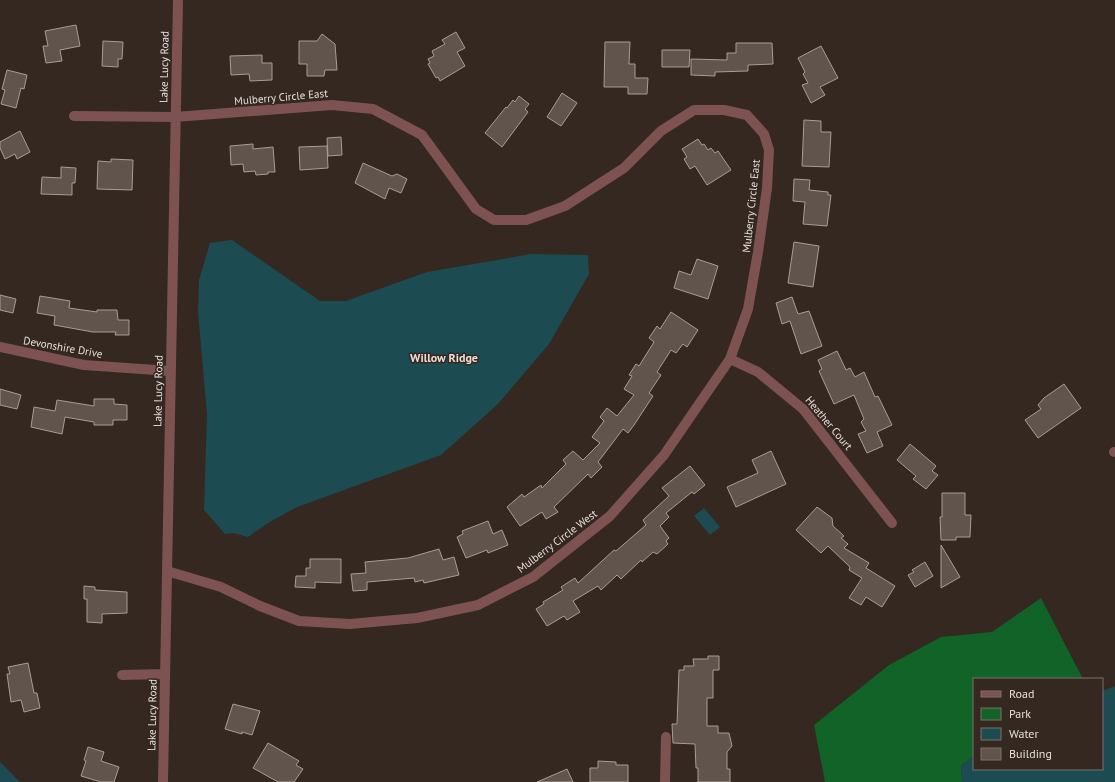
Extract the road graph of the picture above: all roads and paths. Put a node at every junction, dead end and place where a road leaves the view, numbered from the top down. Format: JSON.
{"nodes":[{"id":1,"x":178,"y":0,"type":"edge"},
{"id":2,"x":74,"y":116,"type":"dead end"},
{"id":3,"x":175,"y":117,"type":"junction"},
{"id":4,"x":0,"y":347,"type":"edge"},
{"id":5,"x":730,"y":359,"type":"junction"},
{"id":6,"x":170,"y":371,"type":"junction"},
{"id":7,"x":892,"y":523,"type":"dead end"},
{"id":8,"x":167,"y":571,"type":"junction"},
{"id":9,"x":165,"y":674,"type":"junction"},
{"id":10,"x":122,"y":675,"type":"dead end"},
{"id":11,"x":666,"y":737,"type":"dead end"},
{"id":12,"x":163,"y":782,"type":"edge"},
{"id":13,"x":665,"y":782,"type":"edge"}],
"edges":[{"from":1,"to":3,"type":"street","name":"Lake Lucy Road"},
{"from":2,"to":3,"type":"street","name":"Mulberry Circle East"},
{"from":3,"to":5,"type":"street","name":"Mulberry Circle East"},
{"from":3,"to":6,"type":"street","name":"Lake Lucy Road"},
{"from":4,"to":6,"type":"street","name":"Devonshire Drive"},
{"from":5,"to":7,"type":"street","name":"Heather Court"},
{"from":5,"to":8,"type":"street","name":"Mulberry Circle West"},
{"from":6,"to":8,"type":"street","name":"Lake Lucy Road"},
{"from":8,"to":9,"type":"street","name":"Lake Lucy Road"},
{"from":9,"to":10,"type":"street"},
{"from":9,"to":12,"type":"street","name":"Lake Lucy Road"},
{"from":11,"to":13,"type":"street"}]}
